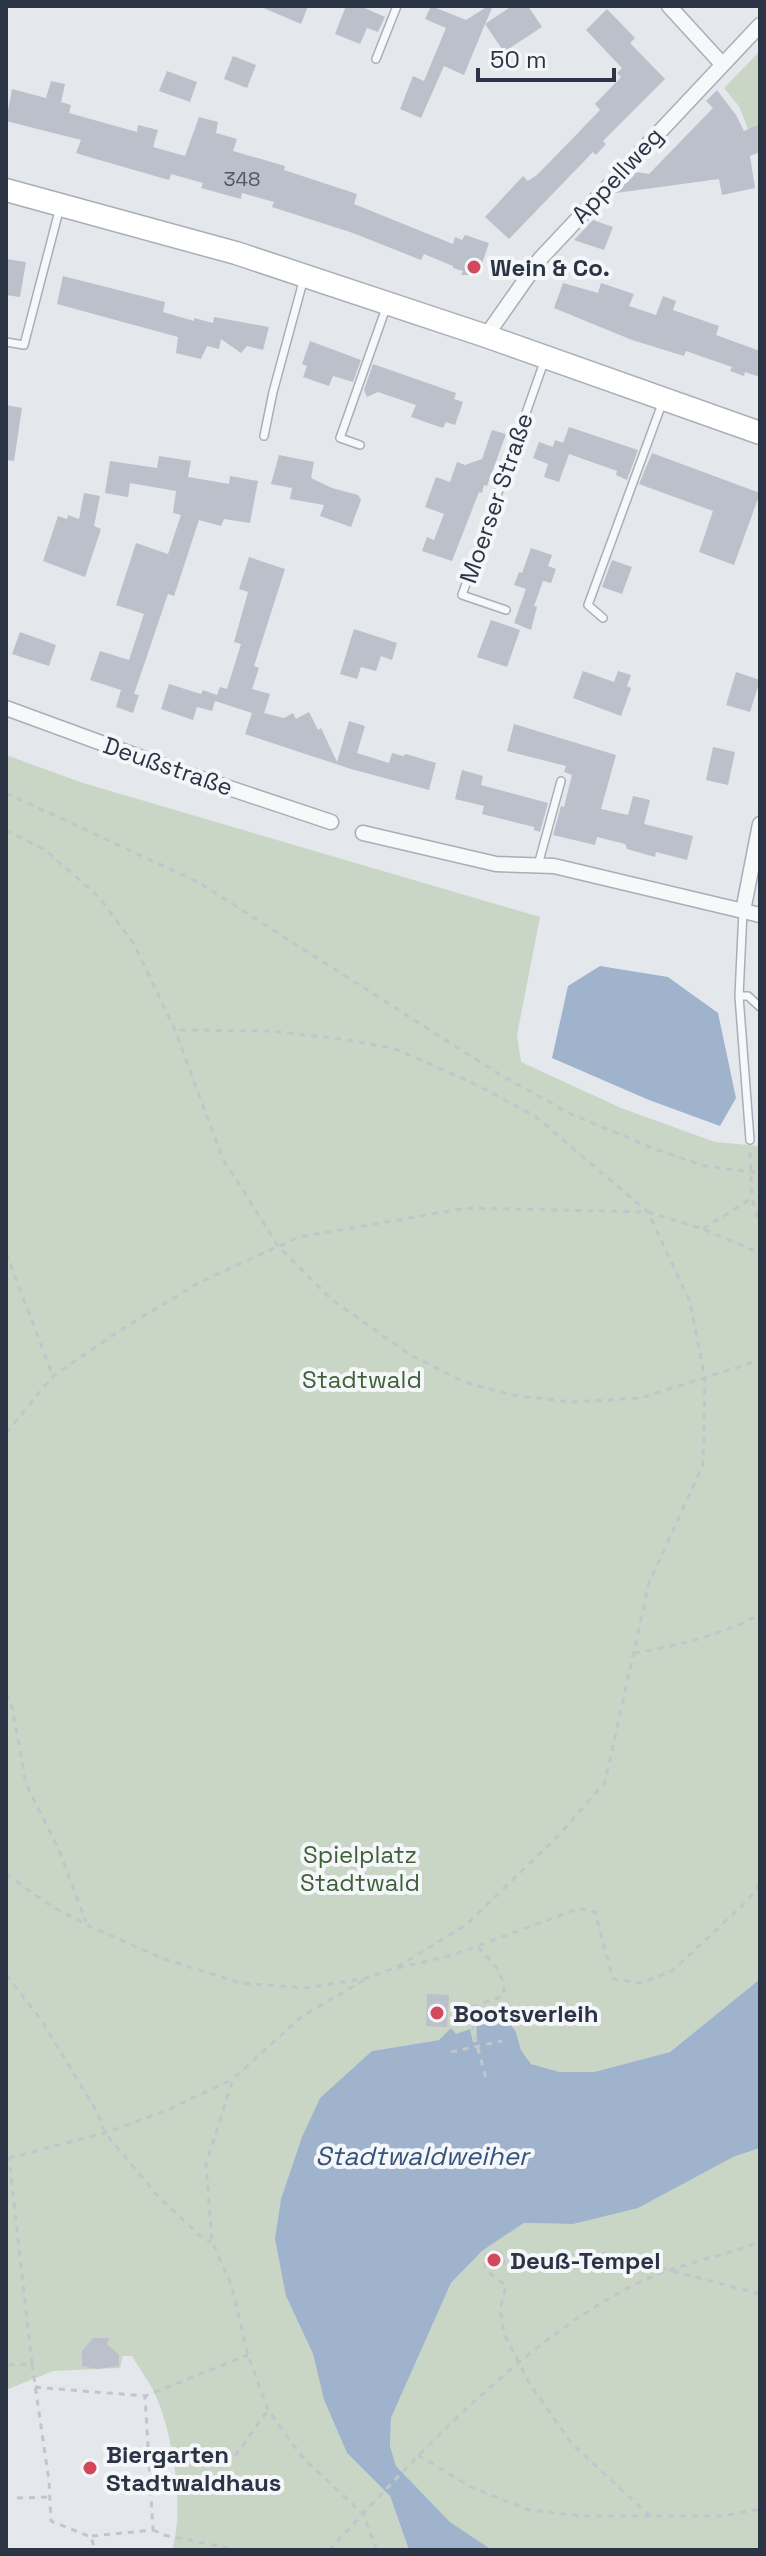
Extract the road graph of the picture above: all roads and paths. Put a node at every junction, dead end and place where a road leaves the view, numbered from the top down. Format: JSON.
{"nodes":[{"id":1,"x":397,"y":6,"type":"edge"},
{"id":2,"x":669,"y":6,"type":"edge"},
{"id":3,"x":760,"y":25,"type":"edge"},
{"id":4,"x":376,"y":59,"type":"dead end"},
{"id":5,"x":722,"y":64,"type":"junction"},
{"id":6,"x":6,"y":190,"type":"edge"},
{"id":7,"x":61,"y":205,"type":"junction"},
{"id":8,"x":305,"y":276,"type":"junction"},
{"id":9,"x":388,"y":303,"type":"junction"},
{"id":10,"x":486,"y":336,"type":"junction"},
{"id":11,"x":6,"y":342,"type":"edge"},
{"id":12,"x":546,"y":357,"type":"junction"},
{"id":13,"x":664,"y":399,"type":"junction"},
{"id":14,"x":760,"y":433,"type":"edge"},
{"id":15,"x":264,"y":436,"type":"dead end"},
{"id":16,"x":360,"y":445,"type":"dead end"},
{"id":17,"x":506,"y":610,"type":"dead end"},
{"id":18,"x":603,"y":618,"type":"dead end"},
{"id":19,"x":6,"y":708,"type":"edge"},
{"id":20,"x":561,"y":781,"type":"dead end"},
{"id":21,"x":6,"y":793,"type":"edge"},
{"id":22,"x":331,"y":822,"type":"dead end"},
{"id":23,"x":760,"y":824,"type":"edge"},
{"id":24,"x":6,"y":830,"type":"edge"},
{"id":25,"x":363,"y":833,"type":"dead end"},
{"id":26,"x":538,"y":865,"type":"junction"},
{"id":27,"x":743,"y":911,"type":"junction"},
{"id":28,"x":760,"y":915,"type":"edge"},
{"id":29,"x":739,"y":996,"type":"junction"},
{"id":30,"x":760,"y":1007,"type":"edge"},
{"id":31,"x":175,"y":1030,"type":"junction"},
{"id":32,"x":750,"y":1140,"type":"joint"},
{"id":33,"x":751,"y":1172,"type":"junction"},
{"id":34,"x":760,"y":1173,"type":"edge"},
{"id":35,"x":752,"y":1198,"type":"junction"},
{"id":36,"x":648,"y":1212,"type":"junction"},
{"id":37,"x":760,"y":1227,"type":"edge"},
{"id":38,"x":703,"y":1229,"type":"junction"},
{"id":39,"x":278,"y":1246,"type":"junction"},
{"id":40,"x":6,"y":1253,"type":"edge"},
{"id":41,"x":760,"y":1253,"type":"edge"},
{"id":42,"x":760,"y":1360,"type":"edge"},
{"id":43,"x":53,"y":1376,"type":"junction"},
{"id":44,"x":705,"y":1379,"type":"junction"},
{"id":45,"x":6,"y":1433,"type":"edge"},
{"id":46,"x":760,"y":1615,"type":"edge"},
{"id":47,"x":633,"y":1653,"type":"junction"},
{"id":48,"x":6,"y":1693,"type":"edge"},
{"id":49,"x":6,"y":1874,"type":"edge"},
{"id":50,"x":760,"y":1883,"type":"edge"},
{"id":51,"x":87,"y":1925,"type":"junction"},
{"id":52,"x":477,"y":1946,"type":"junction"},
{"id":53,"x":395,"y":1968,"type":"junction"},
{"id":54,"x":6,"y":1975,"type":"edge"},
{"id":55,"x":367,"y":1978,"type":"junction"},
{"id":56,"x":502,"y":2041,"type":"dead end"},
{"id":57,"x":477,"y":2046,"type":"junction"},
{"id":58,"x":451,"y":2052,"type":"dead end"},
{"id":59,"x":233,"y":2079,"type":"junction"},
{"id":60,"x":487,"y":2082,"type":"dead end"},
{"id":61,"x":105,"y":2133,"type":"junction"},
{"id":62,"x":6,"y":2146,"type":"edge"},
{"id":63,"x":8,"y":2159,"type":"edge"},
{"id":64,"x":212,"y":2242,"type":"junction"},
{"id":65,"x":760,"y":2242,"type":"edge"},
{"id":66,"x":665,"y":2271,"type":"junction"},
{"id":67,"x":760,"y":2294,"type":"edge"},
{"id":68,"x":248,"y":2355,"type":"junction"},
{"id":69,"x":32,"y":2364,"type":"junction"},
{"id":70,"x":519,"y":2364,"type":"junction"},
{"id":71,"x":6,"y":2365,"type":"edge"},
{"id":72,"x":35,"y":2387,"type":"junction"},
{"id":73,"x":145,"y":2396,"type":"junction"},
{"id":74,"x":268,"y":2410,"type":"junction"},
{"id":75,"x":417,"y":2455,"type":"junction"},
{"id":76,"x":235,"y":2456,"type":"dead end"},
{"id":77,"x":50,"y":2497,"type":"junction"},
{"id":78,"x":17,"y":2498,"type":"dead end"},
{"id":79,"x":760,"y":2509,"type":"edge"},
{"id":80,"x":363,"y":2514,"type":"junction"},
{"id":81,"x":650,"y":2516,"type":"junction"},
{"id":82,"x":153,"y":2530,"type":"junction"},
{"id":83,"x":91,"y":2537,"type":"junction"},
{"id":84,"x":95,"y":2550,"type":"edge"},
{"id":85,"x":238,"y":2550,"type":"edge"},
{"id":86,"x":329,"y":2550,"type":"edge"},
{"id":87,"x":377,"y":2550,"type":"edge"}],
"edges":[{"from":1,"to":4,"type":"lane"},
{"from":2,"to":5,"type":"street"},
{"from":3,"to":5,"type":"street","name":"Appellweg"},
{"from":5,"to":10,"type":"street","name":"Appellweg"},
{"from":6,"to":7,"type":"main road"},
{"from":7,"to":8,"type":"main road"},
{"from":7,"to":11,"type":"lane"},
{"from":8,"to":9,"type":"main road"},
{"from":8,"to":15,"type":"lane"},
{"from":9,"to":10,"type":"main road"},
{"from":9,"to":16,"type":"lane"},
{"from":10,"to":12,"type":"main road"},
{"from":12,"to":13,"type":"main road"},
{"from":12,"to":17,"type":"lane","name":"Moerser Straße"},
{"from":13,"to":14,"type":"main road"},
{"from":13,"to":18,"type":"lane"},
{"from":19,"to":22,"type":"street","name":"Deußstraße"},
{"from":20,"to":26,"type":"lane"},
{"from":21,"to":33,"type":"path"},
{"from":23,"to":27,"type":"street"},
{"from":24,"to":31,"type":"path"},
{"from":25,"to":26,"type":"street"},
{"from":26,"to":27,"type":"street"},
{"from":27,"to":28,"type":"street"},
{"from":27,"to":29,"type":"lane"},
{"from":29,"to":30,"type":"lane"},
{"from":29,"to":32,"type":"lane"},
{"from":31,"to":36,"type":"path"},
{"from":31,"to":39,"type":"path"},
{"from":32,"to":33,"type":"path"},
{"from":33,"to":34,"type":"path"},
{"from":33,"to":35,"type":"path"},
{"from":35,"to":37,"type":"path"},
{"from":35,"to":38,"type":"path"},
{"from":36,"to":38,"type":"path"},
{"from":36,"to":39,"type":"path"},
{"from":36,"to":44,"type":"path"},
{"from":38,"to":41,"type":"path"},
{"from":39,"to":43,"type":"path"},
{"from":39,"to":44,"type":"path"},
{"from":40,"to":43,"type":"path"},
{"from":42,"to":44,"type":"path"},
{"from":43,"to":45,"type":"path"},
{"from":44,"to":47,"type":"path"},
{"from":46,"to":47,"type":"path"},
{"from":47,"to":53,"type":"path"},
{"from":48,"to":51,"type":"path"},
{"from":49,"to":51,"type":"path"},
{"from":50,"to":52,"type":"path"},
{"from":51,"to":55,"type":"path"},
{"from":52,"to":53,"type":"path"},
{"from":52,"to":57,"type":"path"},
{"from":53,"to":55,"type":"path"},
{"from":54,"to":61,"type":"path"},
{"from":55,"to":59,"type":"path"},
{"from":56,"to":57,"type":"path"},
{"from":57,"to":58,"type":"path"},
{"from":57,"to":60,"type":"path"},
{"from":59,"to":61,"type":"path"},
{"from":59,"to":64,"type":"path"},
{"from":61,"to":63,"type":"path"},
{"from":61,"to":64,"type":"path"},
{"from":62,"to":63,"type":"path"},
{"from":63,"to":69,"type":"path"},
{"from":64,"to":68,"type":"path"},
{"from":65,"to":66,"type":"path"},
{"from":66,"to":67,"type":"path"},
{"from":66,"to":70,"type":"path"},
{"from":66,"to":70,"type":"path"},
{"from":68,"to":73,"type":"path"},
{"from":68,"to":74,"type":"path"},
{"from":69,"to":71,"type":"path"},
{"from":69,"to":72,"type":"path"},
{"from":70,"to":75,"type":"path"},
{"from":70,"to":81,"type":"path"},
{"from":72,"to":73,"type":"path"},
{"from":72,"to":77,"type":"path"},
{"from":73,"to":82,"type":"path"},
{"from":74,"to":76,"type":"path"},
{"from":74,"to":80,"type":"path"},
{"from":75,"to":80,"type":"path"},
{"from":75,"to":81,"type":"path"},
{"from":77,"to":78,"type":"path"},
{"from":77,"to":83,"type":"path"},
{"from":79,"to":81,"type":"path"},
{"from":80,"to":86,"type":"path"},
{"from":80,"to":87,"type":"path"},
{"from":82,"to":83,"type":"path"},
{"from":82,"to":85,"type":"path"},
{"from":83,"to":84,"type":"path"}]}
